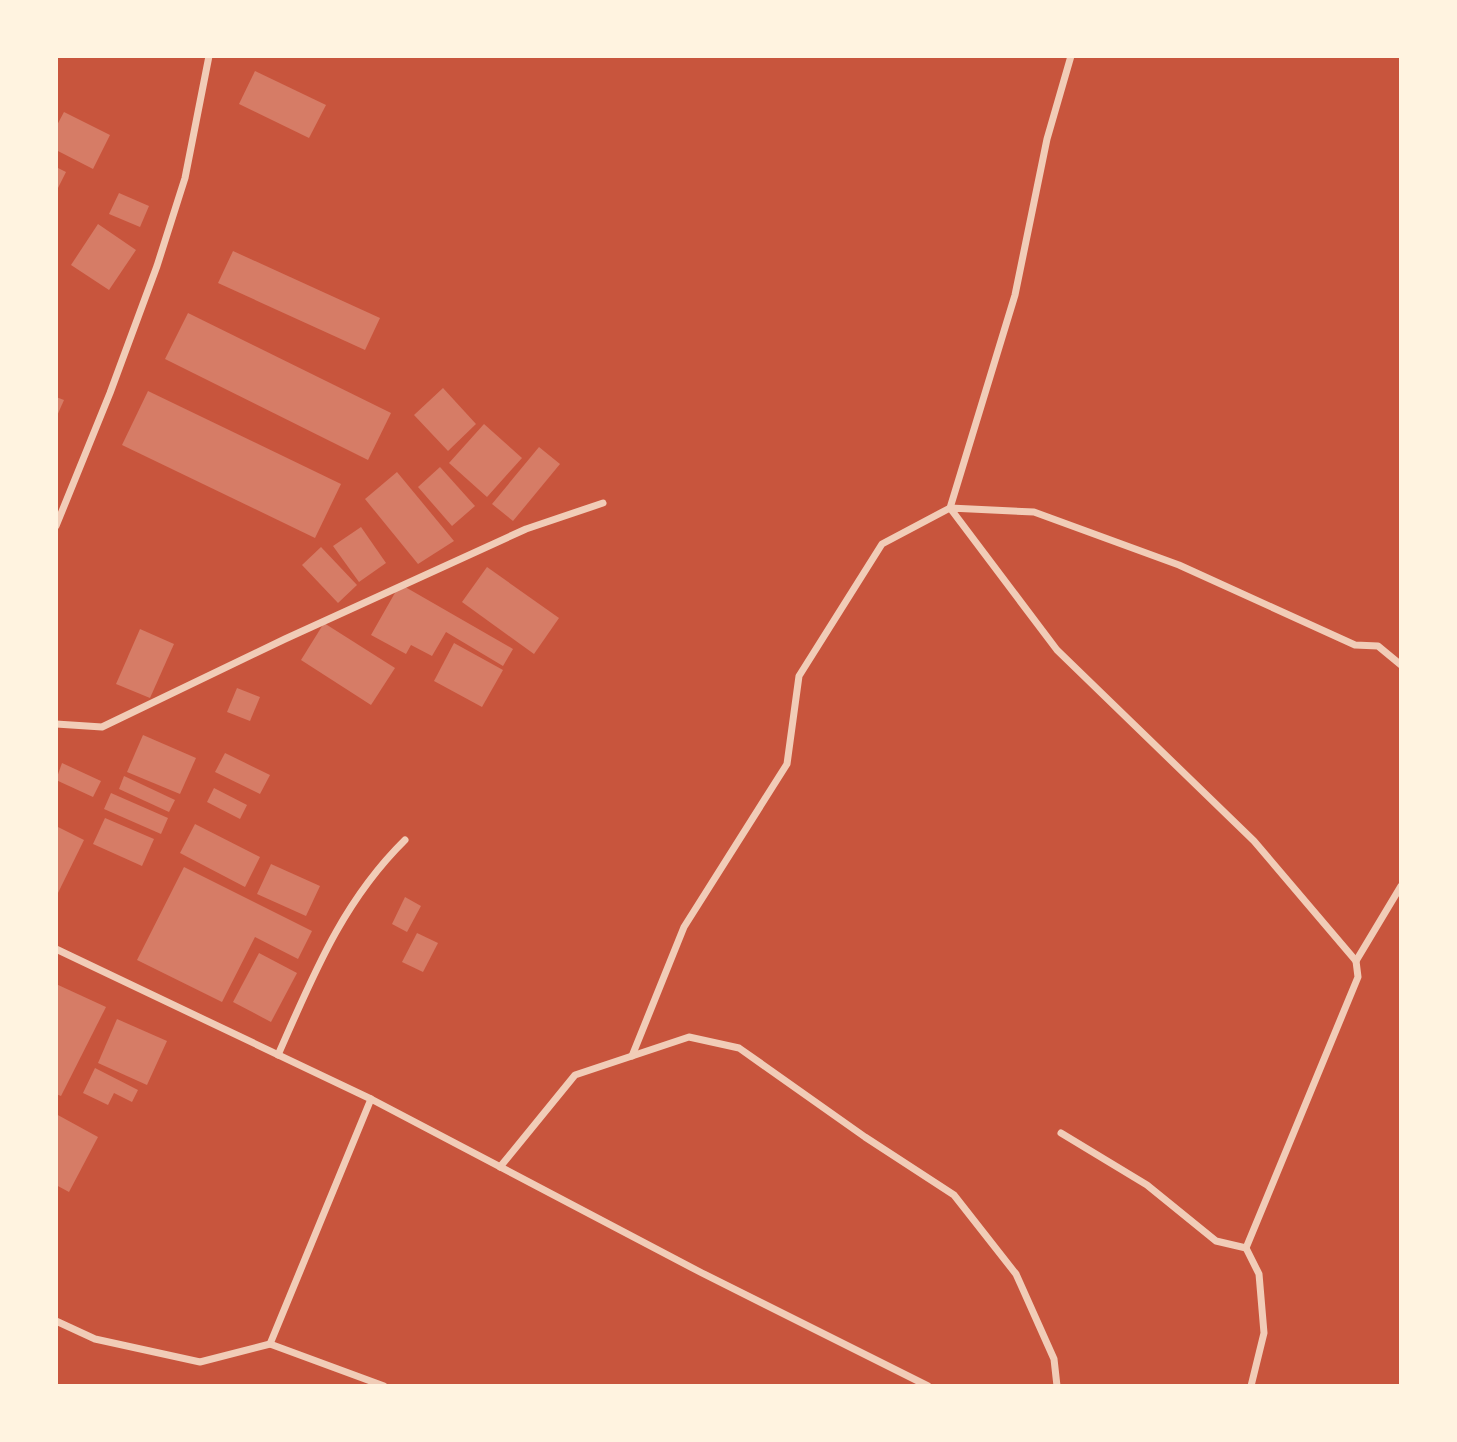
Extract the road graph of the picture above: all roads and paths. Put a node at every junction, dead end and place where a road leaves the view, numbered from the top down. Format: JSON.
{"nodes":[{"id":1,"x":209,"y":56,"type":"edge"},
{"id":2,"x":1071,"y":56,"type":"edge"},
{"id":3,"x":603,"y":503,"type":"dead end"},
{"id":4,"x":950,"y":508,"type":"junction"},
{"id":5,"x":56,"y":526,"type":"edge"},
{"id":6,"x":1401,"y":665,"type":"edge"},
{"id":7,"x":56,"y":724,"type":"edge"},
{"id":8,"x":405,"y":840,"type":"dead end"},
{"id":9,"x":1401,"y":886,"type":"edge"},
{"id":10,"x":56,"y":950,"type":"edge"},
{"id":11,"x":1356,"y":961,"type":"junction"},
{"id":12,"x":278,"y":1055,"type":"junction"},
{"id":13,"x":632,"y":1056,"type":"junction"},
{"id":14,"x":372,"y":1100,"type":"junction"},
{"id":15,"x":1061,"y":1133,"type":"dead end"},
{"id":16,"x":500,"y":1167,"type":"junction"},
{"id":17,"x":1246,"y":1248,"type":"junction"},
{"id":18,"x":56,"y":1321,"type":"edge"},
{"id":19,"x":271,"y":1344,"type":"junction"},
{"id":20,"x":384,"y":1386,"type":"edge"},
{"id":21,"x":928,"y":1386,"type":"edge"},
{"id":22,"x":1057,"y":1386,"type":"edge"},
{"id":23,"x":1251,"y":1386,"type":"edge"}],
"edges":[{"from":1,"to":5,"type":"street"},
{"from":2,"to":4,"type":"street"},
{"from":3,"to":7,"type":"street"},
{"from":4,"to":6,"type":"street"},
{"from":4,"to":11,"type":"street"},
{"from":4,"to":13,"type":"street"},
{"from":8,"to":12,"type":"street"},
{"from":9,"to":11,"type":"street"},
{"from":10,"to":12,"type":"street"},
{"from":11,"to":17,"type":"street"},
{"from":12,"to":14,"type":"street"},
{"from":13,"to":16,"type":"street"},
{"from":13,"to":22,"type":"street"},
{"from":14,"to":16,"type":"street"},
{"from":14,"to":19,"type":"street"},
{"from":15,"to":17,"type":"street"},
{"from":16,"to":21,"type":"street"},
{"from":17,"to":23,"type":"street"},
{"from":18,"to":19,"type":"street"},
{"from":19,"to":20,"type":"street"}]}
